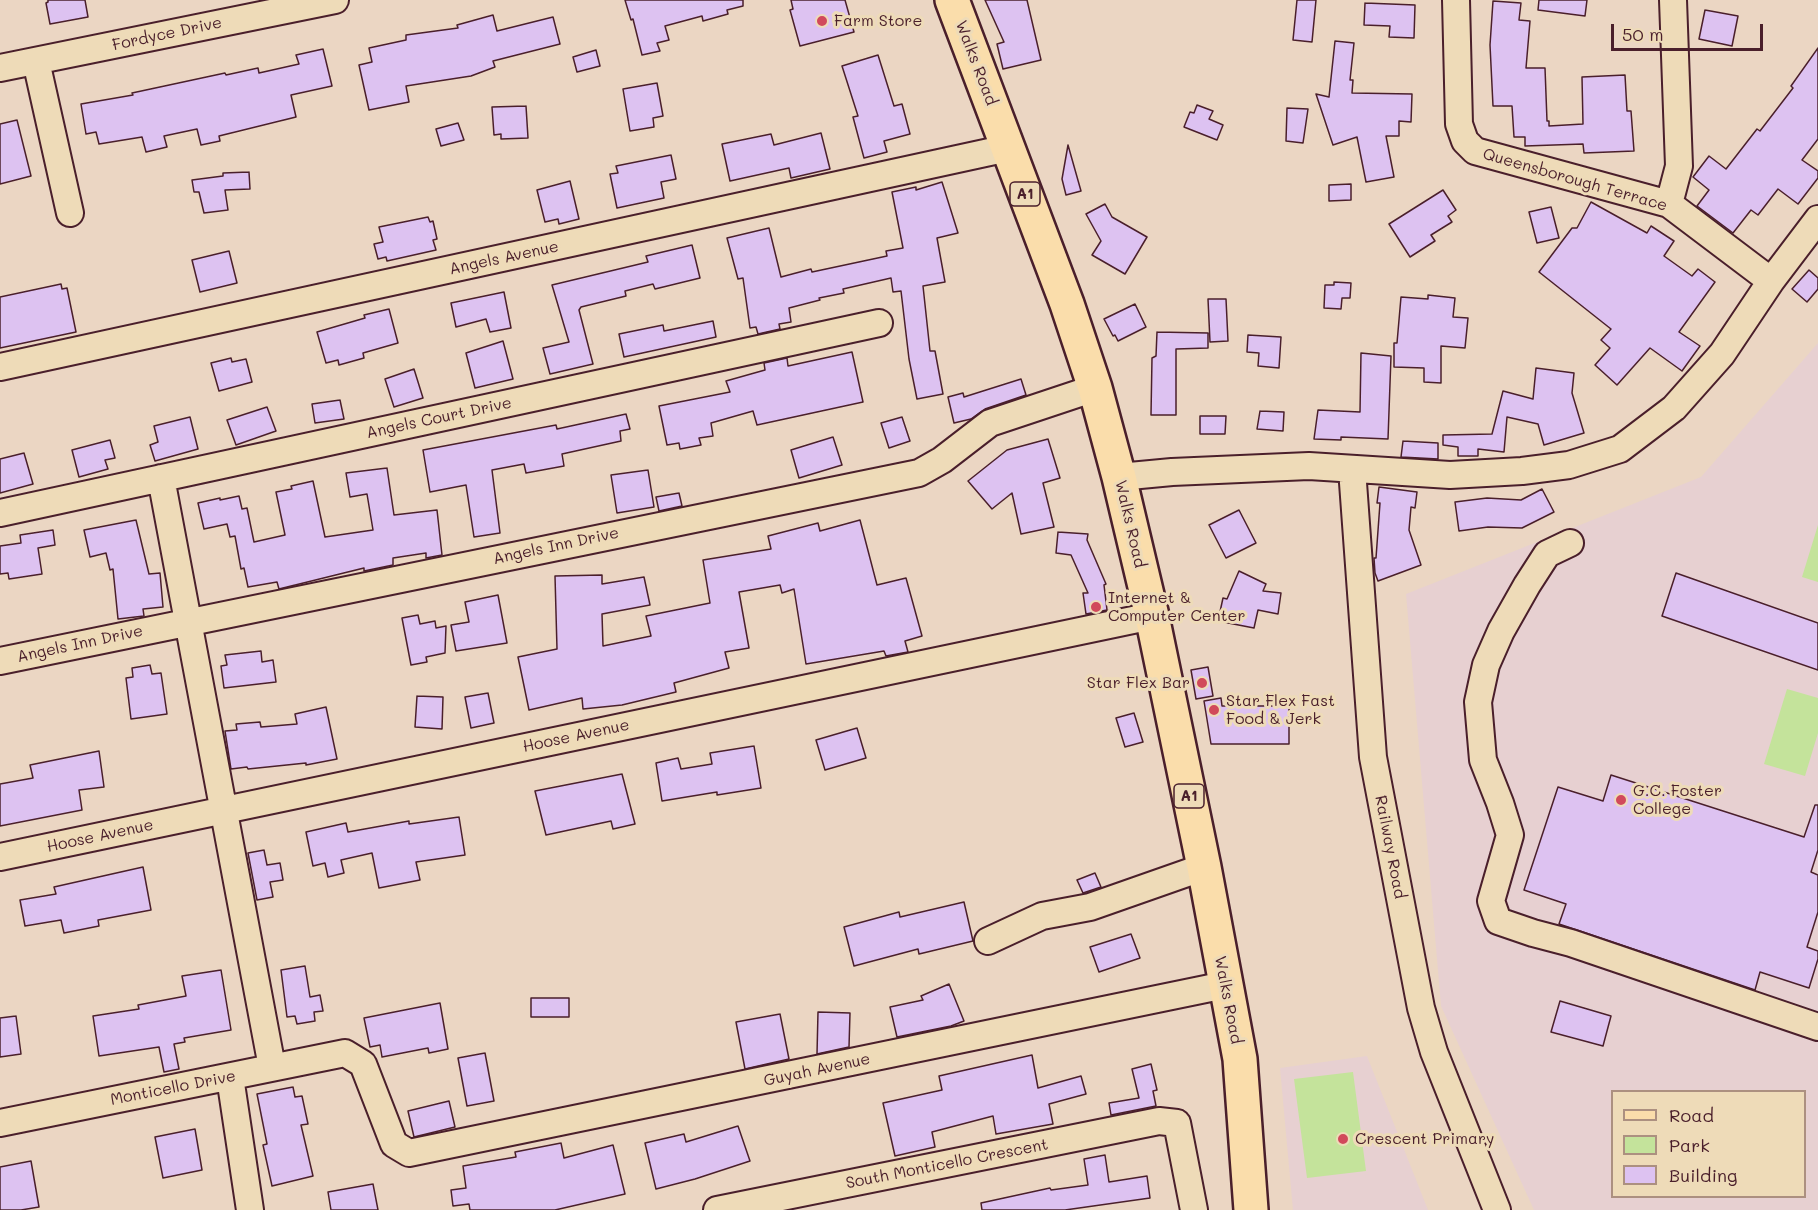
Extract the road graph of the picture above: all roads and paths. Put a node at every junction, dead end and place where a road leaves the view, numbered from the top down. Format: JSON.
{"nodes":[{"id":1,"x":335,"y":0,"type":"edge"},
{"id":2,"x":952,"y":0,"type":"edge"},
{"id":3,"x":1456,"y":0,"type":"edge"},
{"id":4,"x":1673,"y":0,"type":"edge"},
{"id":5,"x":36,"y":61,"type":"junction"},
{"id":6,"x":0,"y":68,"type":"edge"},
{"id":7,"x":1008,"y":148,"type":"junction"},
{"id":8,"x":1670,"y":204,"type":"junction"},
{"id":9,"x":70,"y":213,"type":"dead end"},
{"id":10,"x":1818,"y":219,"type":"edge"},
{"id":11,"x":1771,"y":281,"type":"junction"},
{"id":12,"x":879,"y":323,"type":"dead end"},
{"id":13,"x":0,"y":367,"type":"edge"},
{"id":14,"x":1095,"y":388,"type":"junction"},
{"id":15,"x":1352,"y":469,"type":"junction"},
{"id":16,"x":1119,"y":477,"type":"junction"},
{"id":17,"x":161,"y":478,"type":"junction"},
{"id":18,"x":0,"y":513,"type":"edge"},
{"id":19,"x":1570,"y":543,"type":"dead end"},
{"id":20,"x":1152,"y":616,"type":"junction"},
{"id":21,"x":189,"y":621,"type":"junction"},
{"id":22,"x":0,"y":661,"type":"edge"},
{"id":23,"x":223,"y":810,"type":"junction"},
{"id":24,"x":0,"y":857,"type":"edge"},
{"id":25,"x":1204,"y":867,"type":"junction"},
{"id":26,"x":988,"y":941,"type":"dead end"},
{"id":27,"x":1225,"y":985,"type":"junction"},
{"id":28,"x":1818,"y":1027,"type":"edge"},
{"id":29,"x":345,"y":1053,"type":"joint"},
{"id":30,"x":272,"y":1067,"type":"junction"},
{"id":31,"x":230,"y":1077,"type":"junction"},
{"id":32,"x":0,"y":1123,"type":"edge"},
{"id":33,"x":250,"y":1210,"type":"edge"},
{"id":34,"x":717,"y":1210,"type":"edge"},
{"id":35,"x":1194,"y":1210,"type":"edge"},
{"id":36,"x":1251,"y":1210,"type":"edge"},
{"id":37,"x":1497,"y":1210,"type":"edge"}],
"edges":[{"from":1,"to":5,"type":"street","name":"Fordyce Drive"},
{"from":2,"to":7,"type":"main road","name":"Walks Road","number":"A1"},
{"from":3,"to":8,"type":"street","name":"Queensborough Terrace"},
{"from":4,"to":8,"type":"street"},
{"from":5,"to":6,"type":"street","name":"Fordyce Drive"},
{"from":5,"to":9,"type":"street"},
{"from":7,"to":13,"type":"street","name":"Angels Avenue"},
{"from":7,"to":14,"type":"main road","name":"Walks Road","number":"A1"},
{"from":8,"to":11,"type":"street","name":"Queensborough Terrace"},
{"from":10,"to":11,"type":"street"},
{"from":11,"to":15,"type":"street"},
{"from":12,"to":17,"type":"street","name":"Angels Court Drive"},
{"from":14,"to":16,"type":"main road","name":"Walks Road","number":"A1"},
{"from":14,"to":21,"type":"street","name":"Angels Inn Drive"},
{"from":15,"to":16,"type":"street"},
{"from":15,"to":37,"type":"street","name":"Railway Road"},
{"from":16,"to":20,"type":"main road","name":"Walks Road","number":"A1"},
{"from":17,"to":18,"type":"street","name":"Angels Court Drive"},
{"from":17,"to":21,"type":"street"},
{"from":19,"to":28,"type":"street"},
{"from":20,"to":23,"type":"street","name":"Hoose Avenue"},
{"from":20,"to":25,"type":"main road","name":"Walks Road","number":"A1"},
{"from":21,"to":22,"type":"street","name":"Angels Inn Drive"},
{"from":21,"to":23,"type":"street"},
{"from":23,"to":24,"type":"street","name":"Hoose Avenue"},
{"from":23,"to":30,"type":"street"},
{"from":25,"to":26,"type":"street"},
{"from":25,"to":27,"type":"main road","name":"Walks Road","number":"A1"},
{"from":27,"to":29,"type":"street","name":"Guyah Avenue"},
{"from":27,"to":36,"type":"main road","name":"Walks Road","number":"A1"},
{"from":29,"to":30,"type":"street","name":"Monticello Drive"},
{"from":30,"to":31,"type":"street","name":"Monticello Drive"},
{"from":31,"to":32,"type":"street","name":"Monticello Drive"},
{"from":31,"to":33,"type":"street"},
{"from":34,"to":35,"type":"street","name":"South Monticello Crescent"}]}
